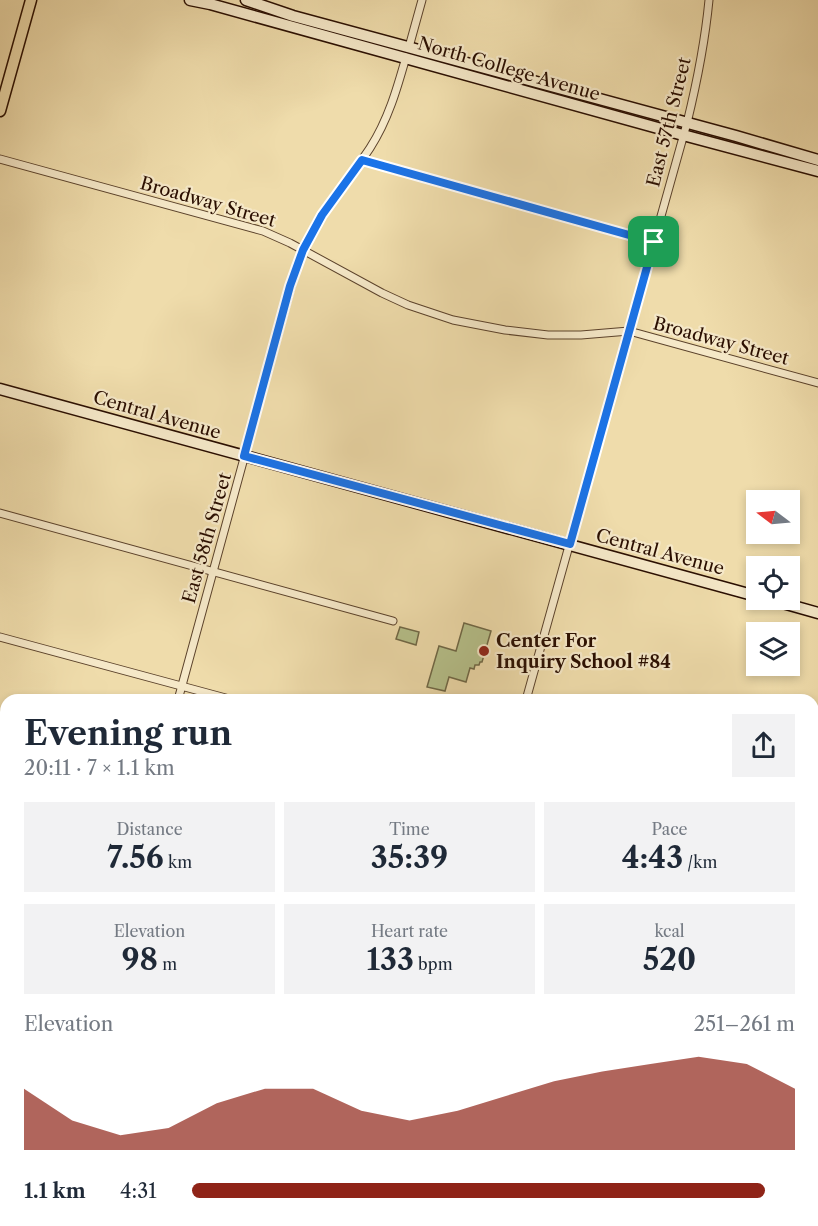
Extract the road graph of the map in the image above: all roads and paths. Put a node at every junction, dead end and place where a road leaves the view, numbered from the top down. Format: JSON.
{"nodes":[{"id":1,"x":31,"y":0,"type":"edge"},
{"id":2,"x":190,"y":0,"type":"edge"},
{"id":3,"x":246,"y":0,"type":"edge"},
{"id":4,"x":422,"y":0,"type":"edge"},
{"id":5,"x":709,"y":0,"type":"edge"},
{"id":6,"x":408,"y":52,"type":"junction"},
{"id":7,"x":0,"y":111,"type":"edge"},
{"id":8,"x":687,"y":123,"type":"junction"},
{"id":9,"x":683,"y":135,"type":"junction"},
{"id":10,"x":0,"y":159,"type":"edge"},
{"id":11,"x":362,"y":160,"type":"junction"},
{"id":12,"x":818,"y":160,"type":"edge"},
{"id":13,"x":818,"y":171,"type":"edge"},
{"id":14,"x":654,"y":242,"type":"junction"},
{"id":15,"x":303,"y":250,"type":"junction"},
{"id":16,"x":629,"y":332,"type":"junction"},
{"id":17,"x":818,"y":383,"type":"edge"},
{"id":18,"x":0,"y":389,"type":"edge"},
{"id":19,"x":244,"y":456,"type":"junction"},
{"id":20,"x":0,"y":513,"type":"edge"},
{"id":21,"x":570,"y":544,"type":"junction"},
{"id":22,"x":213,"y":571,"type":"junction"},
{"id":23,"x":746,"y":593,"type":"edge"},
{"id":24,"x":800,"y":608,"type":"edge"},
{"id":25,"x":818,"y":613,"type":"edge"},
{"id":26,"x":393,"y":621,"type":"dead end"},
{"id":27,"x":0,"y":637,"type":"edge"},
{"id":28,"x":182,"y":686,"type":"junction"},
{"id":29,"x":180,"y":694,"type":"edge"},
{"id":30,"x":211,"y":694,"type":"edge"},
{"id":31,"x":528,"y":694,"type":"edge"}],
"edges":[{"from":1,"to":7,"type":"main road"},
{"from":2,"to":6,"type":"main road","name":"North College Avenue"},
{"from":3,"to":6,"type":"main road","name":"North College Avenue"},
{"from":4,"to":6,"type":"street","name":"East 58th Street"},
{"from":5,"to":8,"type":"street","name":"East 57th Street"},
{"from":6,"to":8,"type":"main road","name":"North College Avenue"},
{"from":6,"to":9,"type":"main road","name":"North College Avenue"},
{"from":6,"to":11,"type":"street","name":"East 58th Street"},
{"from":8,"to":9,"type":"street","name":"East 57th Street"},
{"from":8,"to":12,"type":"main road","name":"North College Avenue"},
{"from":9,"to":13,"type":"main road","name":"North College Avenue"},
{"from":9,"to":14,"type":"street","name":"East 57th Street"},
{"from":10,"to":15,"type":"street","name":"Broadway Street"},
{"from":11,"to":14,"type":"street"},
{"from":11,"to":15,"type":"street","name":"East 58th Street"},
{"from":14,"to":16,"type":"street","name":"East 57th Street"},
{"from":15,"to":16,"type":"street","name":"Broadway Street"},
{"from":15,"to":19,"type":"street","name":"East 58th Street"},
{"from":16,"to":17,"type":"street","name":"Broadway Street"},
{"from":16,"to":21,"type":"street","name":"East 57th Street"},
{"from":18,"to":19,"type":"main road","name":"Central Avenue"},
{"from":19,"to":21,"type":"main road","name":"Central Avenue"},
{"from":19,"to":22,"type":"street","name":"East 58th Street"},
{"from":20,"to":22,"type":"street"},
{"from":21,"to":23,"type":"main road","name":"Central Avenue"},
{"from":21,"to":31,"type":"street","name":"East 57th Street"},
{"from":22,"to":26,"type":"street"},
{"from":22,"to":28,"type":"street","name":"East 58th Street"},
{"from":24,"to":25,"type":"main road"},
{"from":27,"to":28,"type":"street"},
{"from":28,"to":29,"type":"street","name":"East 58th Street"},
{"from":28,"to":30,"type":"street"}]}
